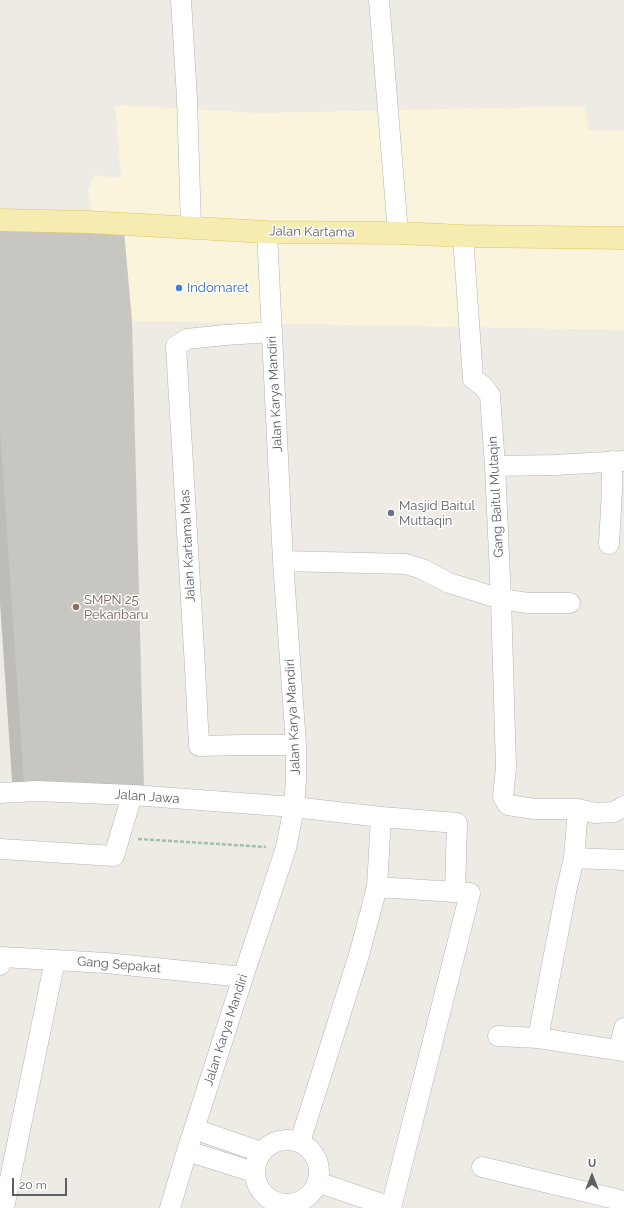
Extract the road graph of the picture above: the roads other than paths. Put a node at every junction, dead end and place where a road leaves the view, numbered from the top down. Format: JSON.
{"nodes":[{"id":1,"x":181,"y":0,"type":"edge"},
{"id":2,"x":379,"y":0,"type":"edge"},
{"id":3,"x":0,"y":220,"type":"edge"},
{"id":4,"x":191,"y":227,"type":"junction"},
{"id":5,"x":267,"y":232,"type":"junction"},
{"id":6,"x":398,"y":233,"type":"junction"},
{"id":7,"x":463,"y":236,"type":"junction"},
{"id":8,"x":624,"y":238,"type":"edge"},
{"id":9,"x":272,"y":332,"type":"junction"},
{"id":10,"x":618,"y":461,"type":"edge"},
{"id":11,"x":495,"y":466,"type":"junction"},
{"id":12,"x":609,"y":544,"type":"dead end"},
{"id":13,"x":283,"y":561,"type":"junction"},
{"id":14,"x":501,"y":599,"type":"junction"},
{"id":15,"x":570,"y":602,"type":"dead end"},
{"id":16,"x":296,"y":745,"type":"junction"},
{"id":17,"x":0,"y":793,"type":"edge"},
{"id":18,"x":132,"y":795,"type":"junction"},
{"id":19,"x":624,"y":806,"type":"edge"},
{"id":20,"x":294,"y":808,"type":"junction"},
{"id":21,"x":578,"y":809,"type":"junction"},
{"id":22,"x":381,"y":817,"type":"junction"},
{"id":23,"x":0,"y":849,"type":"edge"},
{"id":24,"x":574,"y":858,"type":"junction"},
{"id":25,"x":624,"y":860,"type":"edge"},
{"id":26,"x":377,"y":887,"type":"junction"},
{"id":27,"x":455,"y":892,"type":"junction"},
{"id":28,"x":55,"y":960,"type":"junction"},
{"id":29,"x":0,"y":965,"type":"edge"},
{"id":30,"x":243,"y":977,"type":"junction"},
{"id":31,"x":624,"y":1028,"type":"edge"},
{"id":32,"x":498,"y":1036,"type":"dead end"},
{"id":33,"x":538,"y":1038,"type":"junction"},
{"id":34,"x":621,"y":1050,"type":"edge"},
{"id":35,"x":194,"y":1129,"type":"junction"},
{"id":36,"x":300,"y":1142,"type":"junction"},
{"id":37,"x":187,"y":1151,"type":"junction"},
{"id":38,"x":261,"y":1152,"type":"junction"},
{"id":39,"x":482,"y":1167,"type":"dead end"},
{"id":40,"x":254,"y":1172,"type":"junction"},
{"id":41,"x":318,"y":1182,"type":"junction"},
{"id":42,"x":624,"y":1201,"type":"edge"},
{"id":43,"x":278,"y":1206,"type":"edge"},
{"id":44,"x":391,"y":1207,"type":"edge"},
{"id":45,"x":4,"y":1208,"type":"edge"},
{"id":46,"x":170,"y":1208,"type":"edge"}],
"edges":[{"from":1,"to":4,"type":"street"},
{"from":2,"to":6,"type":"street"},
{"from":3,"to":4,"type":"main road","name":"Jalan Kartama"},
{"from":4,"to":5,"type":"main road","name":"Jalan Kartama"},
{"from":5,"to":6,"type":"main road","name":"Jalan Kartama"},
{"from":5,"to":9,"type":"street","name":"Jalan Karya Mandiri"},
{"from":6,"to":7,"type":"main road","name":"Jalan Kartama"},
{"from":7,"to":8,"type":"main road","name":"Jalan Kartama"},
{"from":7,"to":11,"type":"street","name":"Gang Baitul Mutaqin"},
{"from":9,"to":13,"type":"street","name":"Jalan Karya Mandiri"},
{"from":9,"to":16,"type":"street","name":"Jalan Kartama Mas"},
{"from":10,"to":11,"type":"street"},
{"from":10,"to":12,"type":"street"},
{"from":11,"to":14,"type":"street","name":"Gang Baitul Mutaqin"},
{"from":13,"to":14,"type":"street"},
{"from":13,"to":16,"type":"street","name":"Jalan Karya Mandiri"},
{"from":14,"to":15,"type":"street"},
{"from":14,"to":21,"type":"street","name":"Gang Baitul Mutaqin"},
{"from":16,"to":20,"type":"street","name":"Jalan Karya Mandiri"},
{"from":17,"to":18,"type":"street","name":"Jalan Jawa"},
{"from":18,"to":20,"type":"street","name":"Jalan Jawa"},
{"from":18,"to":23,"type":"street"},
{"from":19,"to":21,"type":"street"},
{"from":20,"to":22,"type":"street","name":"Jalan Jawa"},
{"from":20,"to":30,"type":"street","name":"Jalan Karya Mandiri"},
{"from":21,"to":24,"type":"street"},
{"from":22,"to":26,"type":"street"},
{"from":22,"to":27,"type":"street","name":"Jalan Jawa"},
{"from":24,"to":25,"type":"street"},
{"from":24,"to":33,"type":"street"},
{"from":26,"to":27,"type":"street"},
{"from":26,"to":36,"type":"street"},
{"from":27,"to":44,"type":"street"},
{"from":28,"to":29,"type":"street","name":"Gang Sepakat"},
{"from":28,"to":30,"type":"street","name":"Gang Sepakat"},
{"from":28,"to":45,"type":"street"},
{"from":30,"to":35,"type":"street","name":"Jalan Karya Mandiri"},
{"from":31,"to":34,"type":"street"},
{"from":32,"to":33,"type":"street"},
{"from":33,"to":34,"type":"street"},
{"from":35,"to":37,"type":"street","name":"Jalan Karya Mandiri"},
{"from":35,"to":38,"type":"street"},
{"from":36,"to":38,"type":"street"},
{"from":36,"to":41,"type":"street"},
{"from":37,"to":40,"type":"street"},
{"from":37,"to":46,"type":"street","name":"Jalan Karya Mandiri"},
{"from":38,"to":40,"type":"street"},
{"from":39,"to":42,"type":"street"},
{"from":40,"to":43,"type":"street"},
{"from":41,"to":43,"type":"street"},
{"from":41,"to":44,"type":"street"}]}
